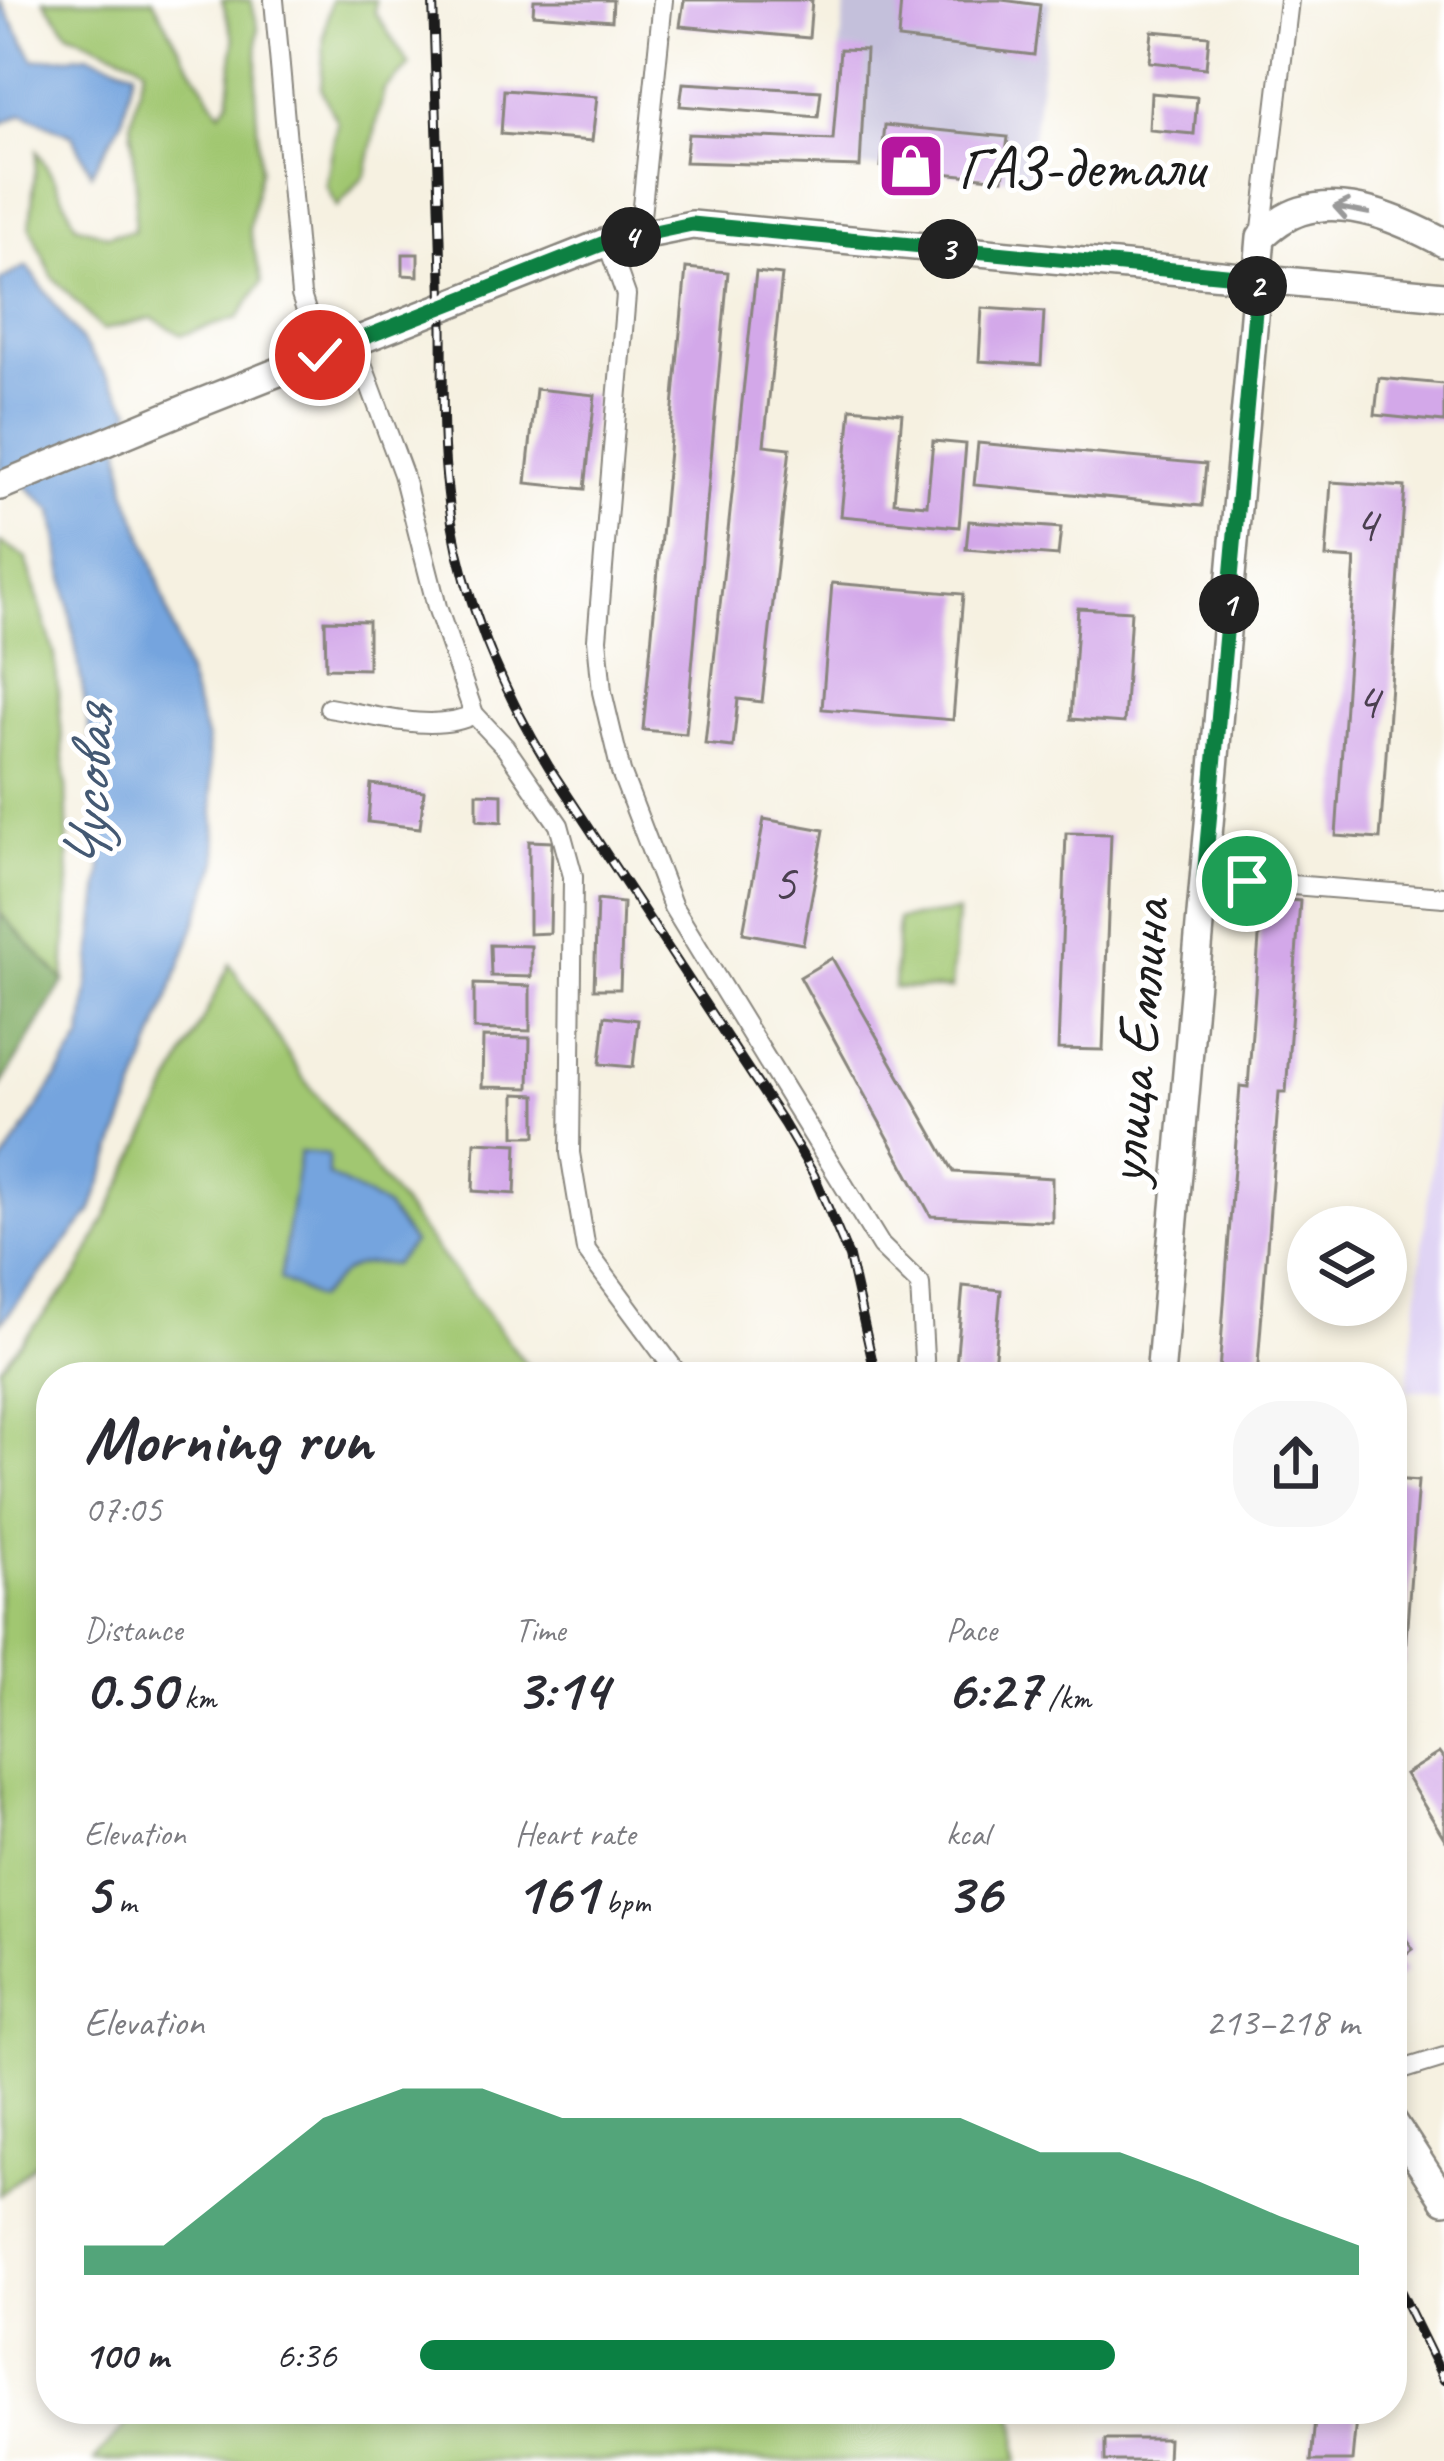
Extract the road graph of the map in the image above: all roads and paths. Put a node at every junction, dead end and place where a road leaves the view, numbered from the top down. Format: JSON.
{"nodes":[{"id":1,"x":274,"y":0,"type":"edge"},
{"id":2,"x":663,"y":0,"type":"edge"},
{"id":3,"x":1289,"y":0,"type":"edge"},
{"id":4,"x":639,"y":236,"type":"junction"},
{"id":5,"x":1262,"y":237,"type":"junction"},
{"id":6,"x":607,"y":242,"type":"junction"},
{"id":7,"x":1444,"y":243,"type":"edge"},
{"id":8,"x":1258,"y":278,"type":"junction"},
{"id":9,"x":1444,"y":296,"type":"edge"},
{"id":10,"x":354,"y":342,"type":"junction"},
{"id":11,"x":320,"y":355,"type":"junction"},
{"id":12,"x":0,"y":486,"type":"edge"},
{"id":13,"x":329,"y":708,"type":"dead end"},
{"id":14,"x":475,"y":714,"type":"junction"},
{"id":15,"x":1204,"y":878,"type":"junction"},
{"id":16,"x":1444,"y":897,"type":"edge"},
{"id":17,"x":669,"y":1362,"type":"edge"},
{"id":18,"x":924,"y":1362,"type":"edge"},
{"id":19,"x":1161,"y":1362,"type":"edge"},
{"id":20,"x":1444,"y":2057,"type":"edge"},
{"id":21,"x":1407,"y":2068,"type":"edge"},
{"id":22,"x":1407,"y":2143,"type":"edge"},
{"id":23,"x":1444,"y":2200,"type":"edge"}],
"edges":[{"from":1,"to":11,"type":"street"},
{"from":2,"to":4,"type":"street"},
{"from":3,"to":5,"type":"street","name":"улица Емлина"},
{"from":4,"to":6,"type":"street"},
{"from":4,"to":8,"type":"street"},
{"from":7,"to":5,"type":"street","one_way":true},
{"from":5,"to":8,"type":"street","name":"улица Емлина"},
{"from":6,"to":10,"type":"street"},
{"from":6,"to":18,"type":"street"},
{"from":8,"to":9,"type":"street"},
{"from":8,"to":15,"type":"street","name":"улица Емлина"},
{"from":10,"to":11,"type":"street"},
{"from":10,"to":14,"type":"street"},
{"from":11,"to":12,"type":"street"},
{"from":13,"to":14,"type":"street"},
{"from":14,"to":17,"type":"street"},
{"from":15,"to":16,"type":"street"},
{"from":15,"to":19,"type":"street","name":"улица Емлина"},
{"from":20,"to":21,"type":"street"},
{"from":22,"to":23,"type":"street"}]}
